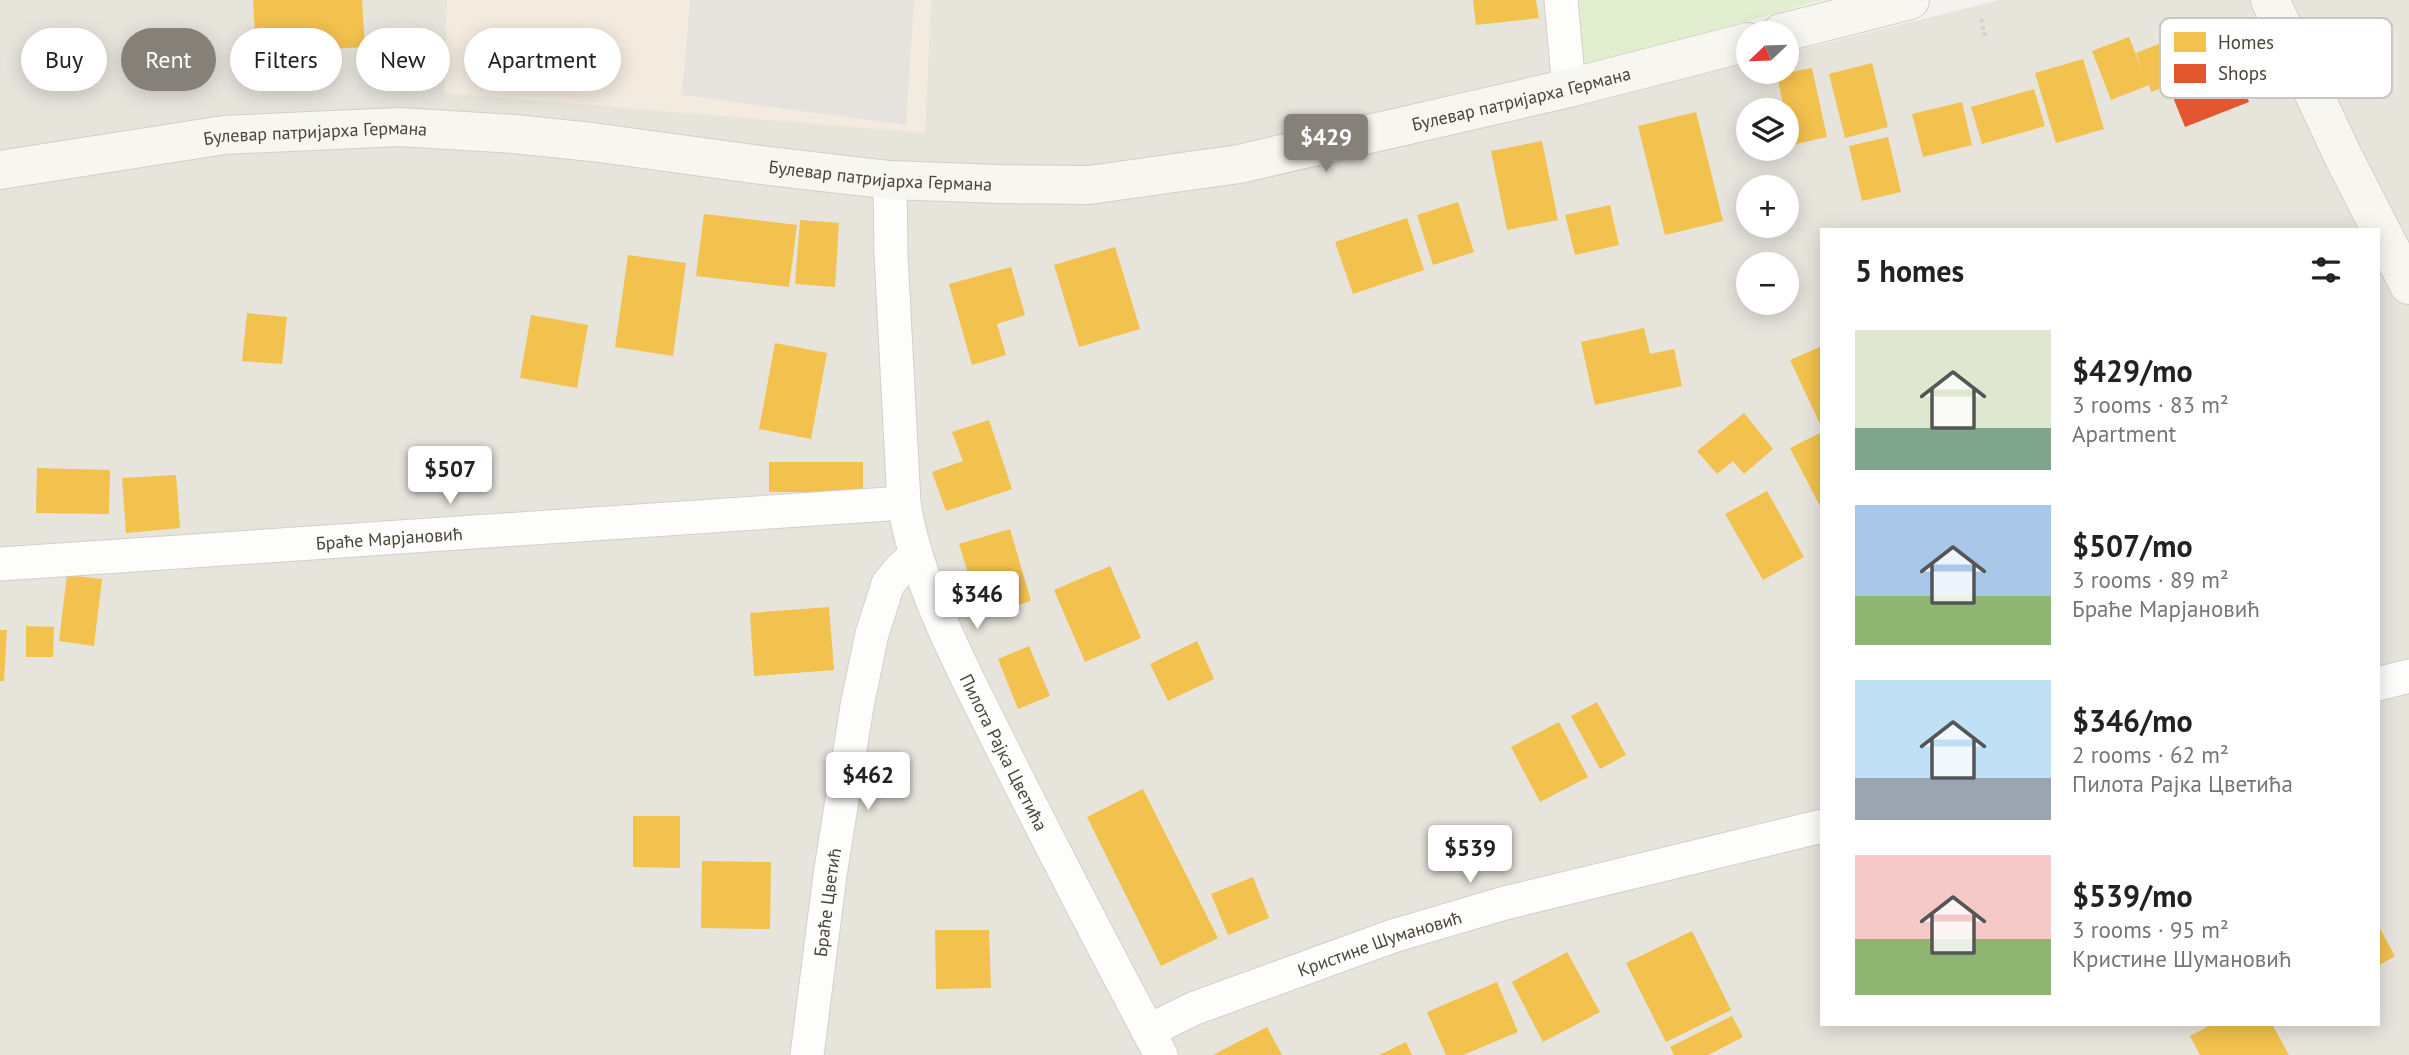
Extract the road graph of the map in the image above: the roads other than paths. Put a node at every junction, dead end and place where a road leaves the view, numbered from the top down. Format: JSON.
{"nodes":[{"id":1,"x":1561,"y":0,"type":"edge"},
{"id":2,"x":1910,"y":0,"type":"edge"},
{"id":3,"x":2270,"y":0,"type":"edge"},
{"id":4,"x":2278,"y":18,"type":"edge"},
{"id":5,"x":1799,"y":28,"type":"edge"},
{"id":6,"x":1736,"y":45,"type":"edge"},
{"id":7,"x":1569,"y":88,"type":"junction"},
{"id":8,"x":2316,"y":98,"type":"edge"},
{"id":9,"x":0,"y":170,"type":"edge"},
{"id":10,"x":890,"y":180,"type":"junction"},
{"id":11,"x":2380,"y":228,"type":"edge"},
{"id":12,"x":2380,"y":228,"type":"edge"},
{"id":13,"x":2409,"y":285,"type":"edge"},
{"id":14,"x":904,"y":503,"type":"junction"},
{"id":15,"x":916,"y":556,"type":"junction"},
{"id":16,"x":0,"y":564,"type":"edge"},
{"id":17,"x":2409,"y":676,"type":"edge"},
{"id":18,"x":2380,"y":683,"type":"edge"},
{"id":19,"x":1820,"y":826,"type":"edge"},
{"id":20,"x":1154,"y":1043,"type":"edge"},
{"id":21,"x":807,"y":1055,"type":"edge"}],
"edges":[{"from":1,"to":7,"type":"street"},
{"from":2,"to":5,"type":"main road"},
{"from":3,"to":4,"type":"main road"},
{"from":6,"to":7,"type":"main road","name":"Булевар патријарха Германа"},
{"from":7,"to":10,"type":"main road","name":"Булевар патријарха Германа"},
{"from":8,"to":12,"type":"main road"},
{"from":9,"to":10,"type":"main road","name":"Булевар патријарха Германа"},
{"from":10,"to":14,"type":"street","name":"Пилота Рајка Цветића"},
{"from":11,"to":13,"type":"main road"},
{"from":14,"to":15,"type":"street","name":"Пилота Рајка Цветића"},
{"from":14,"to":16,"type":"street","name":"Браће Марјановић"},
{"from":15,"to":20,"type":"street","name":"Пилота Рајка Цветића"},
{"from":15,"to":21,"type":"street","name":"Браће Цветић"},
{"from":17,"to":18,"type":"street"},
{"from":19,"to":20,"type":"street","name":"Кристине Шумановић"}]}
